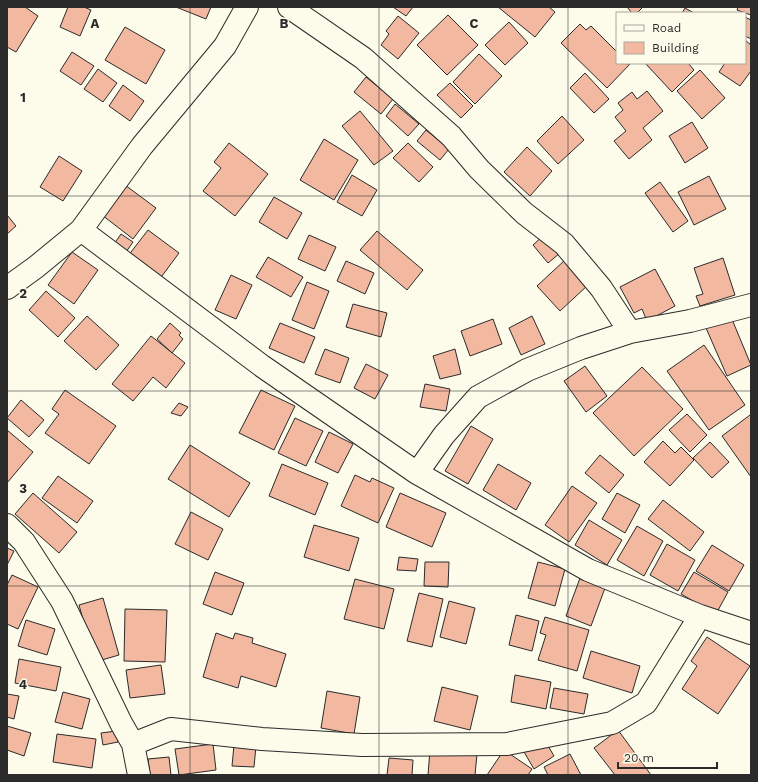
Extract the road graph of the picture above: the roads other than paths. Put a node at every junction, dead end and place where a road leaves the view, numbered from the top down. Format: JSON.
{"nodes":[{"id":1,"x":247,"y":7,"type":"edge"},
{"id":2,"x":289,"y":7,"type":"edge"},
{"id":3,"x":81,"y":230,"type":"junction"},
{"id":4,"x":7,"y":288,"type":"edge"},
{"id":5,"x":751,"y":304,"type":"edge"},
{"id":6,"x":630,"y":332,"type":"junction"},
{"id":7,"x":417,"y":473,"type":"junction"},
{"id":8,"x":7,"y":525,"type":"edge"},
{"id":9,"x":700,"y":616,"type":"junction"},
{"id":10,"x":751,"y":633,"type":"edge"},
{"id":11,"x":133,"y":744,"type":"junction"},
{"id":12,"x":139,"y":775,"type":"edge"}],
"edges":[{"from":1,"to":3,"type":"street"},
{"from":2,"to":6,"type":"street"},
{"from":3,"to":4,"type":"street"},
{"from":3,"to":7,"type":"street"},
{"from":5,"to":6,"type":"street"},
{"from":6,"to":7,"type":"street"},
{"from":7,"to":9,"type":"street"},
{"from":8,"to":11,"type":"street"},
{"from":9,"to":10,"type":"street"},
{"from":9,"to":11,"type":"street"},
{"from":11,"to":12,"type":"street"}]}
